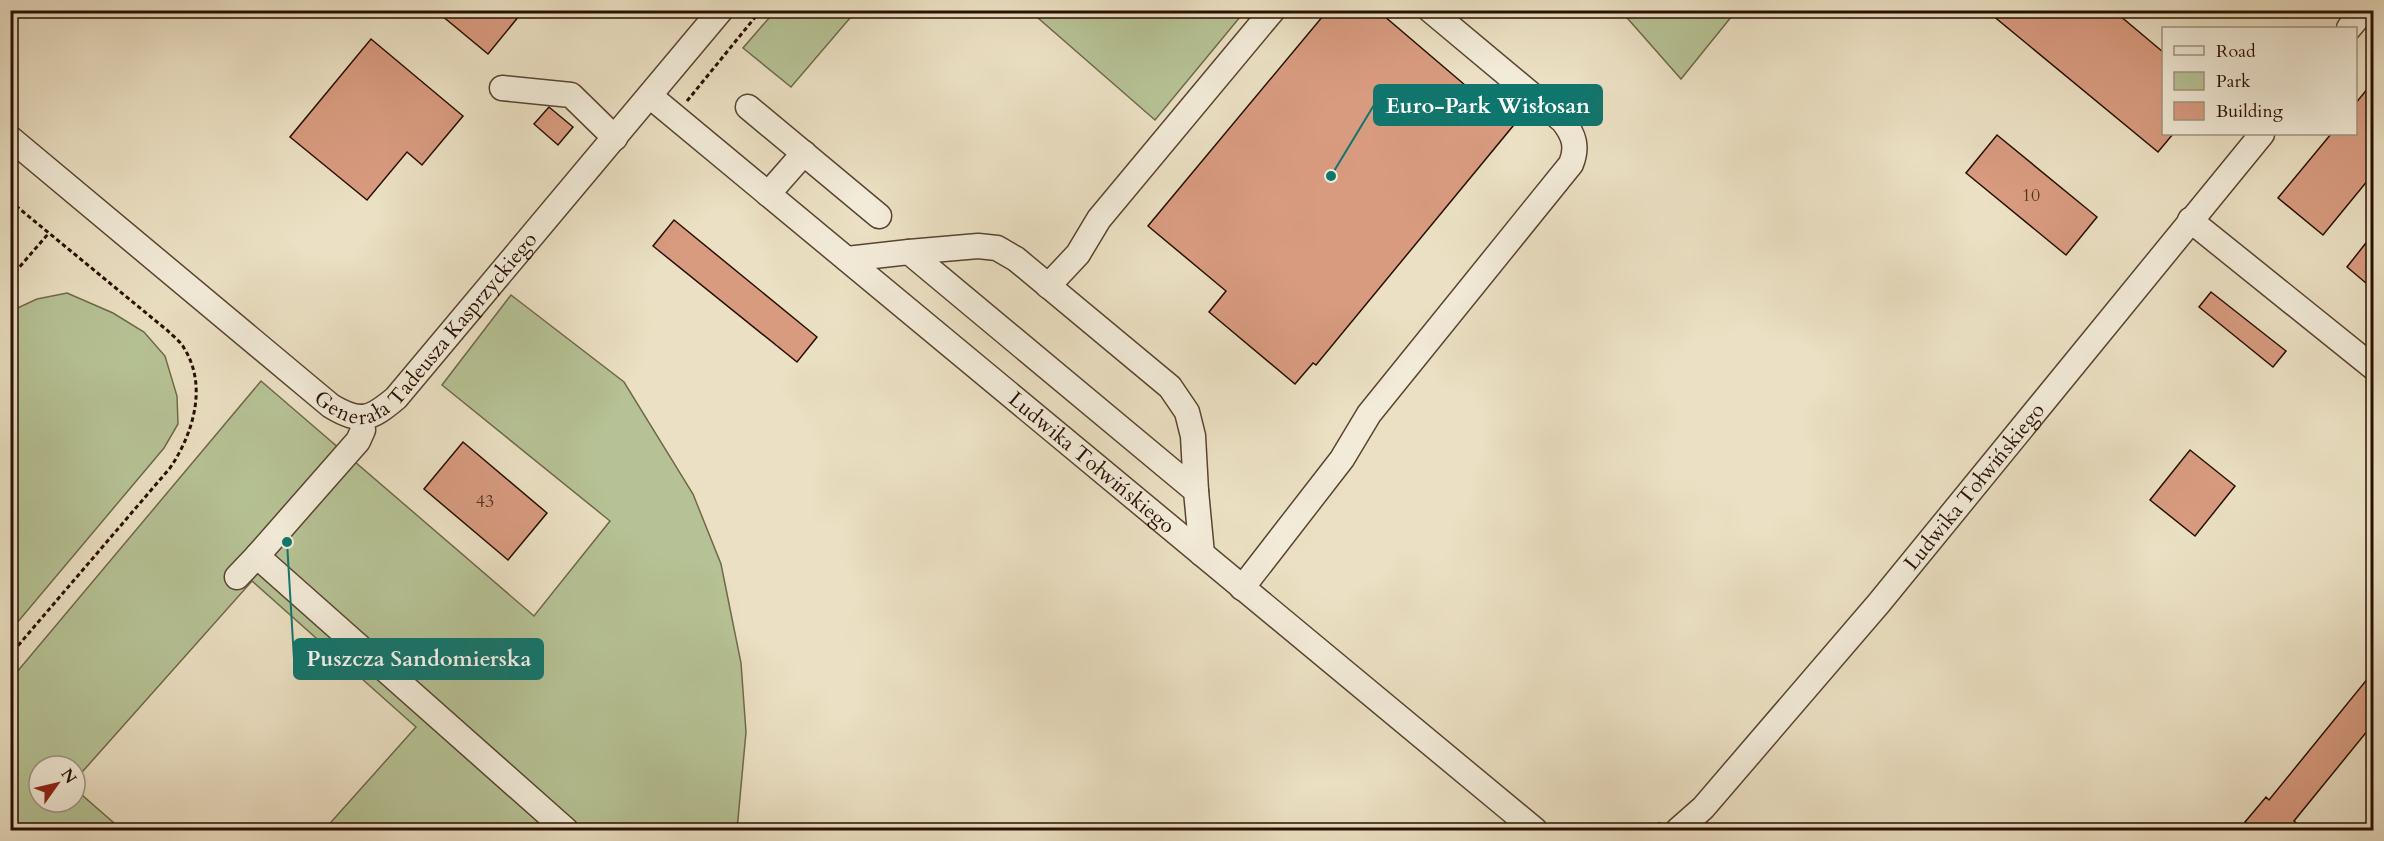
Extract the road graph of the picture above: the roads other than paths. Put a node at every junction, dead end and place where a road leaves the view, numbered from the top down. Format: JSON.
{"nodes":[{"id":1,"x":721,"y":10,"type":"edge"},
{"id":2,"x":1273,"y":10,"type":"edge"},
{"id":3,"x":1430,"y":10,"type":"edge"},
{"id":4,"x":2364,"y":10,"type":"edge"},
{"id":5,"x":2350,"y":27,"type":"edge"},
{"id":6,"x":502,"y":88,"type":"dead end"},
{"id":7,"x":650,"y":96,"type":"junction"},
{"id":8,"x":748,"y":107,"type":"dead end"},
{"id":9,"x":2261,"y":135,"type":"edge"},
{"id":10,"x":10,"y":138,"type":"edge"},
{"id":11,"x":615,"y":138,"type":"junction"},
{"id":12,"x":804,"y":153,"type":"junction"},
{"id":13,"x":768,"y":194,"type":"junction"},
{"id":14,"x":879,"y":216,"type":"dead end"},
{"id":15,"x":2190,"y":220,"type":"junction"},
{"id":16,"x":909,"y":252,"type":"junction"},
{"id":17,"x":847,"y":259,"type":"junction"},
{"id":18,"x":1048,"y":286,"type":"junction"},
{"id":19,"x":2373,"y":368,"type":"edge"},
{"id":20,"x":361,"y":417,"type":"junction"},
{"id":21,"x":1196,"y":491,"type":"junction"},
{"id":22,"x":1202,"y":554,"type":"junction"},
{"id":23,"x":257,"y":556,"type":"junction"},
{"id":24,"x":237,"y":578,"type":"dead end"},
{"id":25,"x":1242,"y":588,"type":"junction"},
{"id":26,"x":566,"y":831,"type":"edge"},
{"id":27,"x":1535,"y":831,"type":"edge"},
{"id":28,"x":1678,"y":831,"type":"edge"}],
"edges":[{"from":1,"to":7,"type":"street","name":"Generała Tadeusza Kasprzyckiego"},
{"from":2,"to":18,"type":"street"},
{"from":3,"to":25,"type":"street"},
{"from":4,"to":5,"type":"street"},
{"from":6,"to":11,"type":"street"},
{"from":7,"to":11,"type":"street","name":"Generała Tadeusza Kasprzyckiego"},
{"from":7,"to":13,"type":"street","name":"Ludwika Tołwińskiego"},
{"from":8,"to":12,"type":"street"},
{"from":9,"to":15,"type":"street","name":"Ludwika Tołwińskiego"},
{"from":10,"to":20,"type":"street","name":"Generała Tadeusza Kasprzyckiego"},
{"from":11,"to":20,"type":"street","name":"Generała Tadeusza Kasprzyckiego"},
{"from":12,"to":13,"type":"street"},
{"from":12,"to":14,"type":"street"},
{"from":13,"to":17,"type":"street","name":"Ludwika Tołwińskiego"},
{"from":15,"to":19,"type":"street"},
{"from":15,"to":28,"type":"street","name":"Ludwika Tołwińskiego"},
{"from":16,"to":17,"type":"street"},
{"from":16,"to":18,"type":"street"},
{"from":16,"to":21,"type":"street"},
{"from":17,"to":22,"type":"street","name":"Ludwika Tołwińskiego"},
{"from":18,"to":21,"type":"street"},
{"from":20,"to":23,"type":"street"},
{"from":21,"to":22,"type":"street"},
{"from":22,"to":25,"type":"street","name":"Ludwika Tołwińskiego"},
{"from":23,"to":24,"type":"street"},
{"from":23,"to":26,"type":"street"},
{"from":25,"to":27,"type":"street","name":"Ludwika Tołwińskiego"}]}
